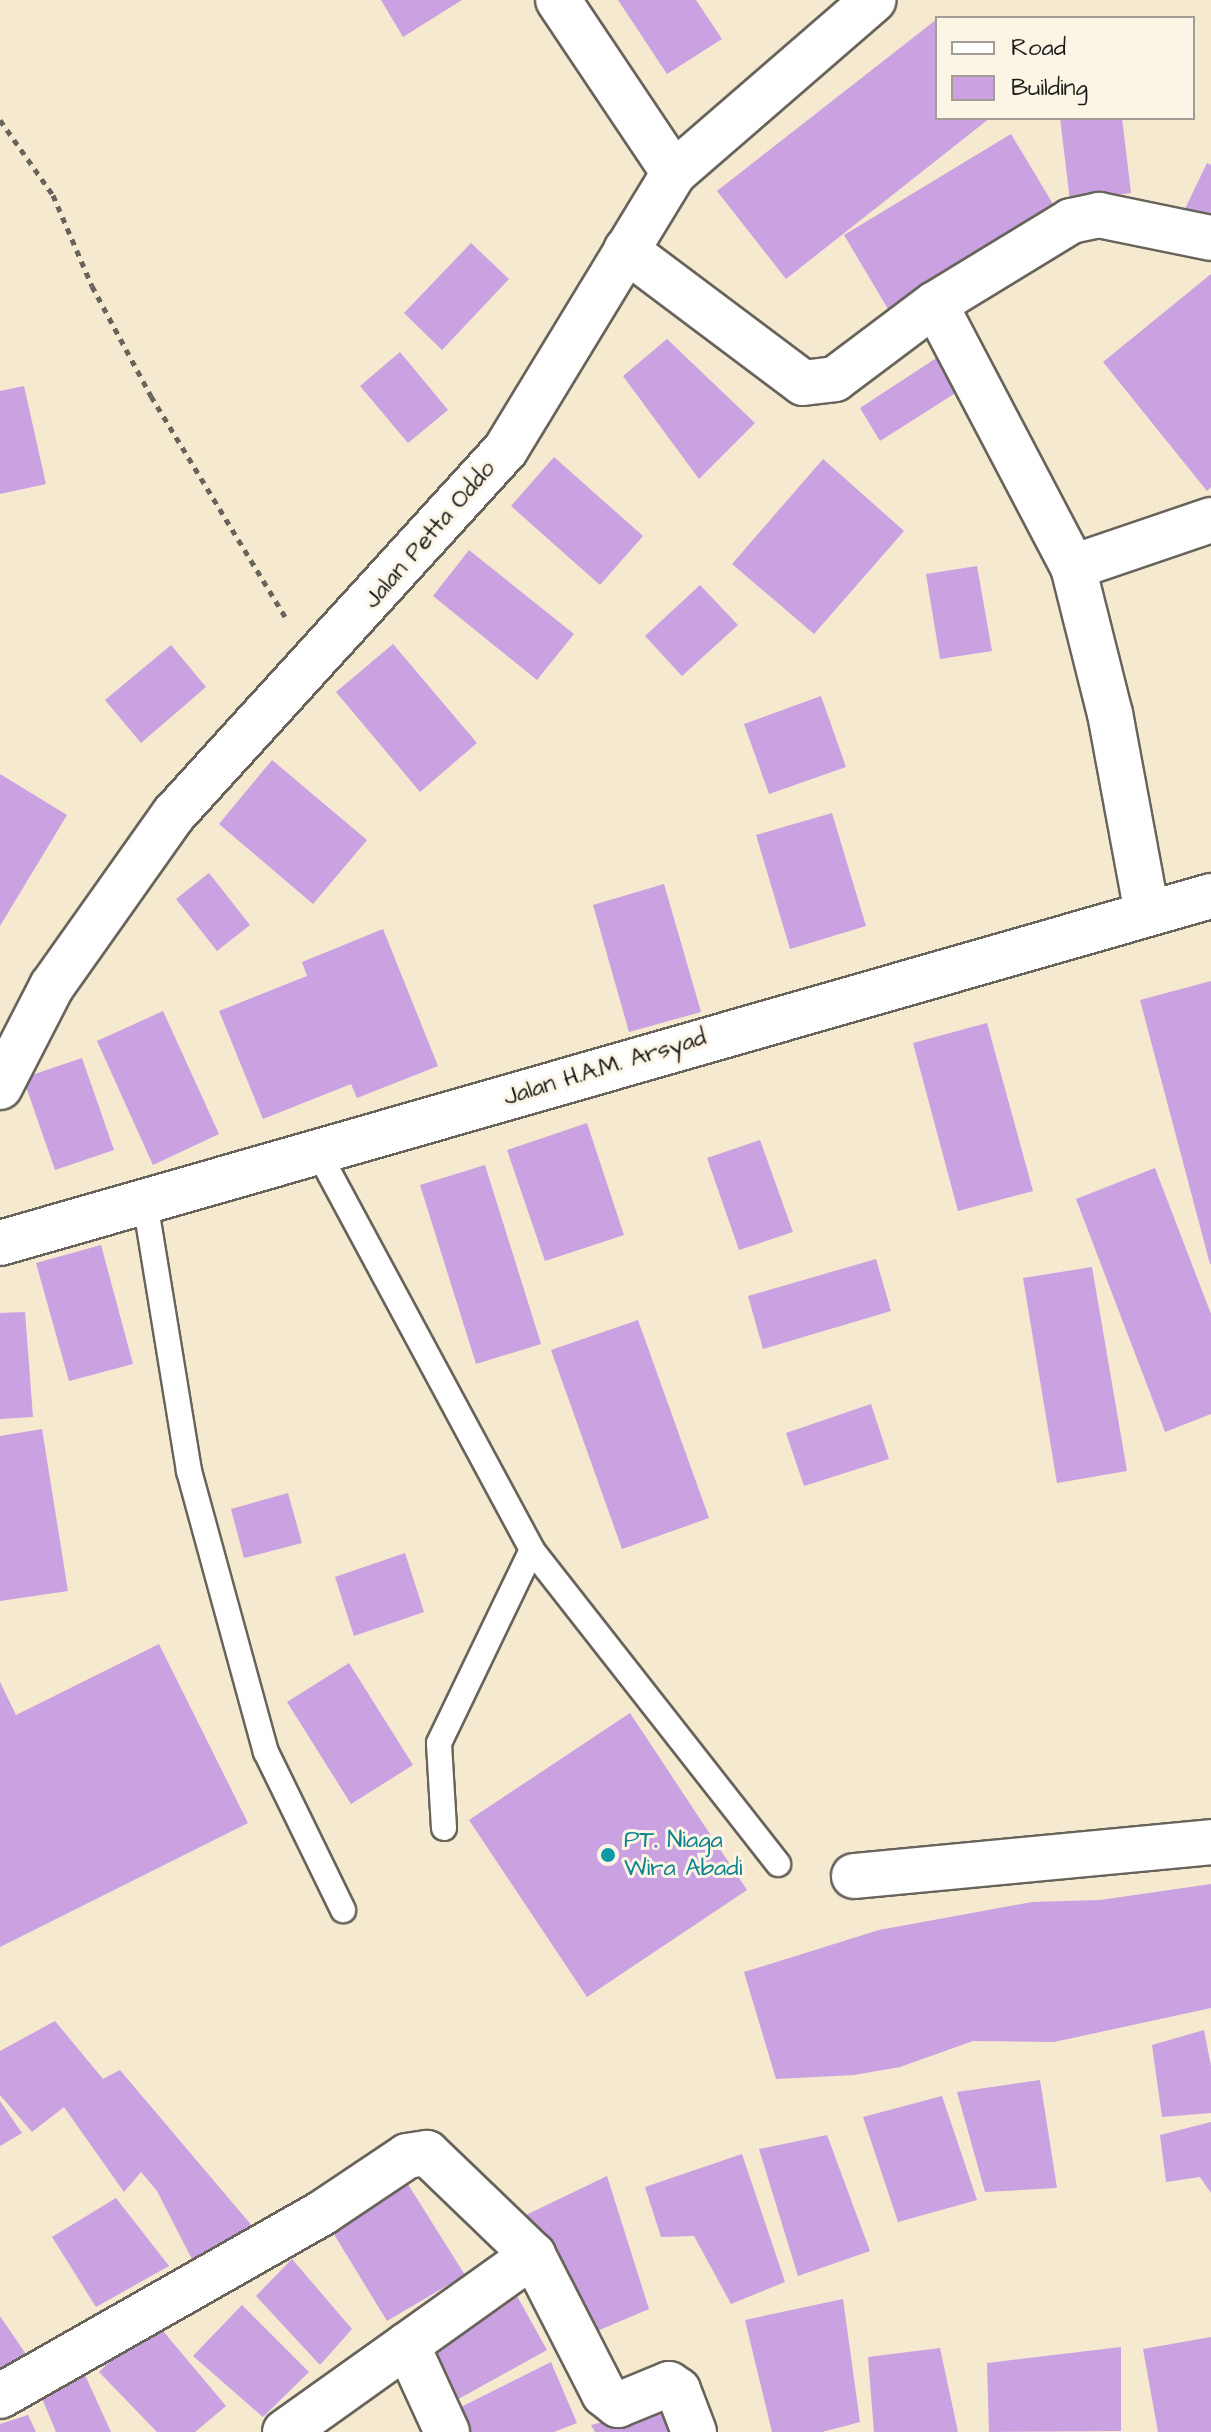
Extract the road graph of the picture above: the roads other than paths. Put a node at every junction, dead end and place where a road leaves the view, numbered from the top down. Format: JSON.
{"nodes":[{"id":1,"x":558,"y":0,"type":"edge"},
{"id":2,"x":874,"y":0,"type":"edge"},
{"id":3,"x":674,"y":173,"type":"junction"},
{"id":4,"x":1211,"y":238,"type":"edge"},
{"id":5,"x":626,"y":250,"type":"junction"},
{"id":6,"x":935,"y":304,"type":"junction"},
{"id":7,"x":1211,"y":520,"type":"edge"},
{"id":8,"x":1073,"y":567,"type":"junction"},
{"id":9,"x":1211,"y":896,"type":"edge"},
{"id":10,"x":1147,"y":913,"type":"junction"},
{"id":11,"x":0,"y":1087,"type":"edge"},
{"id":12,"x":319,"y":1154,"type":"junction"},
{"id":13,"x":145,"y":1202,"type":"junction"},
{"id":14,"x":0,"y":1243,"type":"edge"},
{"id":15,"x":532,"y":1550,"type":"junction"},
{"id":16,"x":444,"y":1828,"type":"dead end"},
{"id":17,"x":1211,"y":1842,"type":"edge"},
{"id":18,"x":778,"y":1864,"type":"dead end"},
{"id":19,"x":854,"y":1876,"type":"dead end"},
{"id":20,"x":343,"y":1910,"type":"dead end"},
{"id":21,"x":533,"y":2255,"type":"junction"},
{"id":22,"x":407,"y":2345,"type":"junction"},
{"id":23,"x":0,"y":2396,"type":"edge"},
{"id":24,"x":285,"y":2432,"type":"edge"},
{"id":25,"x":447,"y":2432,"type":"edge"},
{"id":26,"x":694,"y":2432,"type":"edge"}],
"edges":[{"from":1,"to":3,"type":"main road"},
{"from":2,"to":3,"type":"main road","name":"Jalan Petta Oddo"},
{"from":3,"to":5,"type":"main road","name":"Jalan Petta Oddo"},
{"from":4,"to":6,"type":"main road"},
{"from":5,"to":6,"type":"main road"},
{"from":5,"to":11,"type":"main road","name":"Jalan Petta Oddo"},
{"from":6,"to":8,"type":"main road"},
{"from":7,"to":8,"type":"main road"},
{"from":8,"to":10,"type":"main road"},
{"from":9,"to":10,"type":"main road","name":"Jalan H.A.M. Arsyad"},
{"from":10,"to":12,"type":"main road","name":"Jalan H.A.M. Arsyad"},
{"from":12,"to":13,"type":"main road","name":"Jalan H.A.M. Arsyad"},
{"from":12,"to":15,"type":"lane"},
{"from":13,"to":14,"type":"main road","name":"Jalan H.A.M. Arsyad"},
{"from":13,"to":20,"type":"lane"},
{"from":15,"to":16,"type":"lane"},
{"from":15,"to":18,"type":"lane"},
{"from":17,"to":19,"type":"main road"},
{"from":21,"to":22,"type":"main road"},
{"from":21,"to":23,"type":"main road"},
{"from":21,"to":26,"type":"main road"},
{"from":22,"to":24,"type":"main road"},
{"from":22,"to":25,"type":"main road"}]}
